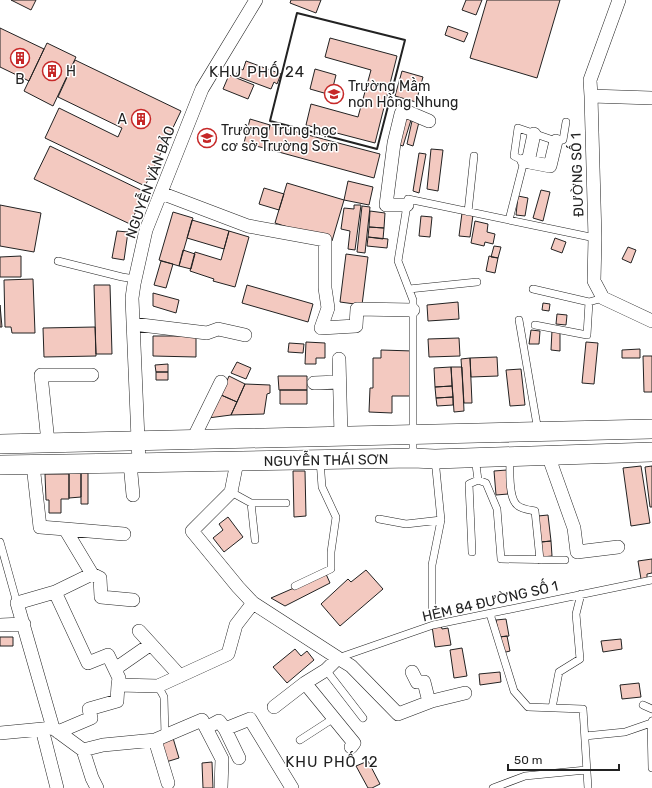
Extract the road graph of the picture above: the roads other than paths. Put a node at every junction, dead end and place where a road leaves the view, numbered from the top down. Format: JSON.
{"nodes":[{"id":1,"x":256,"y":0,"type":"edge"},
{"id":2,"x":619,"y":0,"type":"edge"},
{"id":3,"x":591,"y":96,"type":"junction"},
{"id":4,"x":652,"y":98,"type":"edge"},
{"id":5,"x":429,"y":121,"type":"dead end"},
{"id":6,"x":566,"y":122,"type":"dead end"},
{"id":7,"x":534,"y":134,"type":"joint"},
{"id":8,"x":556,"y":141,"type":"junction"},
{"id":9,"x":474,"y":156,"type":"dead end"},
{"id":10,"x":526,"y":161,"type":"junction"},
{"id":11,"x":161,"y":193,"type":"junction"},
{"id":12,"x":407,"y":205,"type":"junction"},
{"id":13,"x":468,"y":212,"type":"junction"},
{"id":14,"x":509,"y":220,"type":"junction"},
{"id":15,"x":595,"y":238,"type":"junction"},
{"id":16,"x":58,"y":261,"type":"dead end"},
{"id":17,"x":135,"y":279,"type":"junction"},
{"id":18,"x":477,"y":282,"type":"dead end"},
{"id":19,"x":409,"y":289,"type":"junction"},
{"id":20,"x":533,"y":289,"type":"dead end"},
{"id":21,"x":603,"y":298,"type":"junction"},
{"id":22,"x":590,"y":302,"type":"junction"},
{"id":23,"x":413,"y":310,"type":"junction"},
{"id":24,"x":519,"y":320,"type":"dead end"},
{"id":25,"x":652,"y":321,"type":"edge"},
{"id":26,"x":133,"y":324,"type":"junction"},
{"id":27,"x":535,"y":325,"type":"dead end"},
{"id":28,"x":245,"y":335,"type":"dead end"},
{"id":29,"x":339,"y":359,"type":"dead end"},
{"id":30,"x":92,"y":375,"type":"dead end"},
{"id":31,"x":221,"y":382,"type":"dead end"},
{"id":32,"x":339,"y":382,"type":"junction"},
{"id":33,"x":314,"y":383,"type":"dead end"},
{"id":34,"x":652,"y":429,"type":"edge"},
{"id":35,"x":538,"y":432,"type":"junction"},
{"id":36,"x":413,"y":435,"type":"junction"},
{"id":37,"x":341,"y":436,"type":"junction"},
{"id":38,"x":193,"y":439,"type":"junction"},
{"id":39,"x":138,"y":440,"type":"junction"},
{"id":40,"x":48,"y":442,"type":"junction"},
{"id":41,"x":0,"y":444,"type":"edge"},
{"id":42,"x":652,"y":452,"type":"edge"},
{"id":43,"x":548,"y":455,"type":"junction"},
{"id":44,"x":510,"y":456,"type":"junction"},
{"id":45,"x":475,"y":457,"type":"junction"},
{"id":46,"x":413,"y":458,"type":"junction"},
{"id":47,"x":435,"y":459,"type":"junction"},
{"id":48,"x":320,"y":460,"type":"junction"},
{"id":49,"x":237,"y":462,"type":"junction"},
{"id":50,"x":134,"y":463,"type":"junction"},
{"id":51,"x":0,"y":465,"type":"edge"},
{"id":52,"x":33,"y":465,"type":"junction"},
{"id":53,"x":478,"y":480,"type":"junction"},
{"id":54,"x":231,"y":492,"type":"junction"},
{"id":55,"x":133,"y":495,"type":"dead end"},
{"id":56,"x":251,"y":503,"type":"junction"},
{"id":57,"x":286,"y":503,"type":"dead end"},
{"id":58,"x":379,"y":519,"type":"dead end"},
{"id":59,"x":441,"y":520,"type":"junction"},
{"id":60,"x":65,"y":529,"type":"junction"},
{"id":61,"x":124,"y":534,"type":"dead end"},
{"id":62,"x":255,"y":540,"type":"dead end"},
{"id":63,"x":0,"y":542,"type":"edge"},
{"id":64,"x":618,"y":547,"type":"dead end"},
{"id":65,"x":472,"y":552,"type":"dead end"},
{"id":66,"x":540,"y":560,"type":"junction"},
{"id":67,"x":565,"y":560,"type":"dead end"},
{"id":68,"x":92,"y":574,"type":"junction"},
{"id":69,"x":652,"y":580,"type":"edge"},
{"id":70,"x":296,"y":586,"type":"dead end"},
{"id":71,"x":55,"y":592,"type":"junction"},
{"id":72,"x":581,"y":594,"type":"junction"},
{"id":73,"x":133,"y":600,"type":"dead end"},
{"id":74,"x":17,"y":603,"type":"junction"},
{"id":75,"x":253,"y":603,"type":"junction"},
{"id":76,"x":432,"y":614,"type":"dead end"},
{"id":77,"x":490,"y":614,"type":"junction"},
{"id":78,"x":24,"y":624,"type":"junction"},
{"id":79,"x":0,"y":625,"type":"edge"},
{"id":80,"x":139,"y":631,"type":"dead end"},
{"id":81,"x":151,"y":644,"type":"junction"},
{"id":82,"x":338,"y":658,"type":"junction"},
{"id":83,"x":115,"y":669,"type":"junction"},
{"id":84,"x":326,"y":670,"type":"junction"},
{"id":85,"x":412,"y":672,"type":"dead end"},
{"id":86,"x":180,"y":676,"type":"junction"},
{"id":87,"x":305,"y":683,"type":"junction"},
{"id":88,"x":118,"y":685,"type":"junction"},
{"id":89,"x":158,"y":686,"type":"junction"},
{"id":90,"x":465,"y":693,"type":"dead end"},
{"id":91,"x":429,"y":702,"type":"junction"},
{"id":92,"x":643,"y":705,"type":"dead end"},
{"id":93,"x":274,"y":707,"type":"dead end"},
{"id":94,"x":552,"y":708,"type":"junction"},
{"id":95,"x":652,"y":709,"type":"edge"},
{"id":96,"x":334,"y":718,"type":"junction"},
{"id":97,"x":363,"y":718,"type":"dead end"},
{"id":98,"x":651,"y":722,"type":"edge"},
{"id":99,"x":206,"y":728,"type":"junction"},
{"id":100,"x":51,"y":729,"type":"junction"},
{"id":101,"x":225,"y":729,"type":"junction"},
{"id":102,"x":0,"y":733,"type":"edge"},
{"id":103,"x":585,"y":736,"type":"junction"},
{"id":104,"x":160,"y":738,"type":"junction"},
{"id":105,"x":300,"y":740,"type":"dead end"},
{"id":106,"x":351,"y":747,"type":"dead end"},
{"id":107,"x":83,"y":750,"type":"junction"},
{"id":108,"x":239,"y":758,"type":"dead end"},
{"id":109,"x":652,"y":768,"type":"edge"},
{"id":110,"x":586,"y":770,"type":"junction"},
{"id":111,"x":168,"y":783,"type":"dead end"},
{"id":112,"x":57,"y":788,"type":"edge"},
{"id":113,"x":97,"y":788,"type":"edge"},
{"id":114,"x":221,"y":788,"type":"edge"},
{"id":115,"x":292,"y":788,"type":"edge"},
{"id":116,"x":493,"y":788,"type":"edge"},
{"id":117,"x":588,"y":788,"type":"edge"}],
"edges":[{"from":1,"to":11,"type":"street","name":"NGUYỄN VĂN BẢO"},
{"from":2,"to":3,"type":"street","name":"ĐƯỜNG SỐ 1"},
{"from":3,"to":4,"type":"street"},
{"from":3,"to":15,"type":"street","name":"ĐƯỜNG SỐ 1"},
{"from":5,"to":12,"type":"street"},
{"from":6,"to":8,"type":"lane"},
{"from":7,"to":8,"type":"lane"},
{"from":7,"to":10,"type":"street"},
{"from":8,"to":10,"type":"street"},
{"from":9,"to":13,"type":"lane"},
{"from":10,"to":14,"type":"lane"},
{"from":11,"to":17,"type":"street","name":"NGUYỄN VĂN BẢO"},
{"from":11,"to":23,"type":"street"},
{"from":12,"to":13,"type":"lane"},
{"from":12,"to":19,"type":"lane"},
{"from":13,"to":14,"type":"lane"},
{"from":14,"to":15,"type":"lane"},
{"from":15,"to":21,"type":"street","name":"ĐƯỜNG SỐ 1"},
{"from":16,"to":17,"type":"lane"},
{"from":17,"to":26,"type":"street","name":"NGUYỄN VĂN BẢO"},
{"from":18,"to":19,"type":"lane"},
{"from":19,"to":23,"type":"lane"},
{"from":20,"to":22,"type":"lane"},
{"from":21,"to":22,"type":"lane"},
{"from":21,"to":25,"type":"street"},
{"from":22,"to":27,"type":"lane"},
{"from":23,"to":36,"type":"lane"},
{"from":24,"to":35,"type":"lane"},
{"from":26,"to":28,"type":"street"},
{"from":26,"to":39,"type":"street","name":"NGUYỄN VĂN BẢO"},
{"from":29,"to":32,"type":"street"},
{"from":30,"to":40,"type":"street"},
{"from":31,"to":38,"type":"street"},
{"from":32,"to":33,"type":"street"},
{"from":32,"to":37,"type":"street"},
{"from":34,"to":35,"type":"main road","name":"NGUYỄN THÁI SƠN"},
{"from":35,"to":36,"type":"main road","name":"NGUYỄN THÁI SƠN"},
{"from":36,"to":37,"type":"main road","name":"NGUYỄN THÁI SƠN"},
{"from":36,"to":46,"type":"lane"},
{"from":37,"to":38,"type":"main road","name":"NGUYỄN THÁI SƠN"},
{"from":38,"to":39,"type":"main road","name":"NGUYỄN THÁI SƠN"},
{"from":39,"to":40,"type":"main road","name":"NGUYỄN THÁI SƠN"},
{"from":39,"to":50,"type":"street","name":"NGUYỄN VĂN BẢO"},
{"from":40,"to":41,"type":"main road","name":"NGUYỄN THÁI SƠN"},
{"from":42,"to":43,"type":"main road","name":"NGUYỄN THÁI SƠN"},
{"from":43,"to":44,"type":"main road","name":"NGUYỄN THÁI SƠN"},
{"from":43,"to":64,"type":"street"},
{"from":44,"to":45,"type":"main road","name":"NGUYỄN THÁI SƠN"},
{"from":44,"to":66,"type":"lane"},
{"from":45,"to":47,"type":"main road","name":"NGUYỄN THÁI SƠN"},
{"from":45,"to":53,"type":"lane"},
{"from":46,"to":47,"type":"main road","name":"NGUYỄN THÁI SƠN"},
{"from":46,"to":48,"type":"main road","name":"NGUYỄN THÁI SƠN"},
{"from":47,"to":59,"type":"lane"},
{"from":48,"to":49,"type":"main road","name":"NGUYỄN THÁI SƠN"},
{"from":48,"to":70,"type":"lane"},
{"from":49,"to":50,"type":"main road","name":"NGUYỄN THÁI SƠN"},
{"from":49,"to":54,"type":"street"},
{"from":50,"to":52,"type":"main road","name":"NGUYỄN THÁI SƠN"},
{"from":50,"to":55,"type":"street","name":"NGUYỄN VĂN BẢO"},
{"from":51,"to":52,"type":"main road","name":"NGUYỄN THÁI SƠN"},
{"from":52,"to":60,"type":"street"},
{"from":53,"to":65,"type":"lane"},
{"from":53,"to":66,"type":"lane"},
{"from":54,"to":56,"type":"lane"},
{"from":54,"to":75,"type":"street"},
{"from":56,"to":57,"type":"lane"},
{"from":56,"to":62,"type":"lane"},
{"from":58,"to":59,"type":"lane"},
{"from":59,"to":76,"type":"lane"},
{"from":60,"to":61,"type":"street"},
{"from":60,"to":68,"type":"street"},
{"from":63,"to":74,"type":"lane"},
{"from":66,"to":67,"type":"lane"},
{"from":68,"to":71,"type":"street"},
{"from":68,"to":73,"type":"street"},
{"from":69,"to":72,"type":"lane","name":"HẺM 84 ĐƯỜNG SỐ 1"},
{"from":71,"to":74,"type":"street"},
{"from":71,"to":83,"type":"street"},
{"from":72,"to":77,"type":"lane","name":"HẺM 84 ĐƯỜNG SỐ 1"},
{"from":72,"to":94,"type":"lane"},
{"from":74,"to":78,"type":"street"},
{"from":75,"to":82,"type":"street"},
{"from":75,"to":86,"type":"street"},
{"from":77,"to":82,"type":"lane","name":"HẺM 84 ĐƯỜNG SỐ 1"},
{"from":77,"to":94,"type":"lane"},
{"from":78,"to":79,"type":"street"},
{"from":78,"to":100,"type":"street"},
{"from":80,"to":81,"type":"street"},
{"from":81,"to":83,"type":"street"},
{"from":81,"to":86,"type":"street"},
{"from":82,"to":84,"type":"street"},
{"from":82,"to":91,"type":"street"},
{"from":83,"to":88,"type":"street"},
{"from":84,"to":87,"type":"street"},
{"from":84,"to":97,"type":"lane"},
{"from":85,"to":91,"type":"street"},
{"from":86,"to":89,"type":"street"},
{"from":87,"to":93,"type":"street"},
{"from":87,"to":96,"type":"street"},
{"from":88,"to":89,"type":"street"},
{"from":88,"to":100,"type":"street"},
{"from":89,"to":104,"type":"lane"},
{"from":90,"to":91,"type":"street"},
{"from":92,"to":95,"type":"lane"},
{"from":94,"to":103,"type":"lane"},
{"from":96,"to":105,"type":"lane"},
{"from":96,"to":106,"type":"street"},
{"from":98,"to":103,"type":"lane"},
{"from":98,"to":109,"type":"lane"},
{"from":99,"to":101,"type":"street"},
{"from":99,"to":104,"type":"street"},
{"from":99,"to":114,"type":"street"},
{"from":100,"to":102,"type":"street"},
{"from":100,"to":107,"type":"street"},
{"from":100,"to":112,"type":"street"},
{"from":101,"to":108,"type":"street"},
{"from":101,"to":115,"type":"street"},
{"from":103,"to":110,"type":"lane"},
{"from":104,"to":107,"type":"street"},
{"from":104,"to":111,"type":"street"},
{"from":107,"to":113,"type":"street"},
{"from":110,"to":116,"type":"lane"},
{"from":110,"to":117,"type":"lane"}]}
